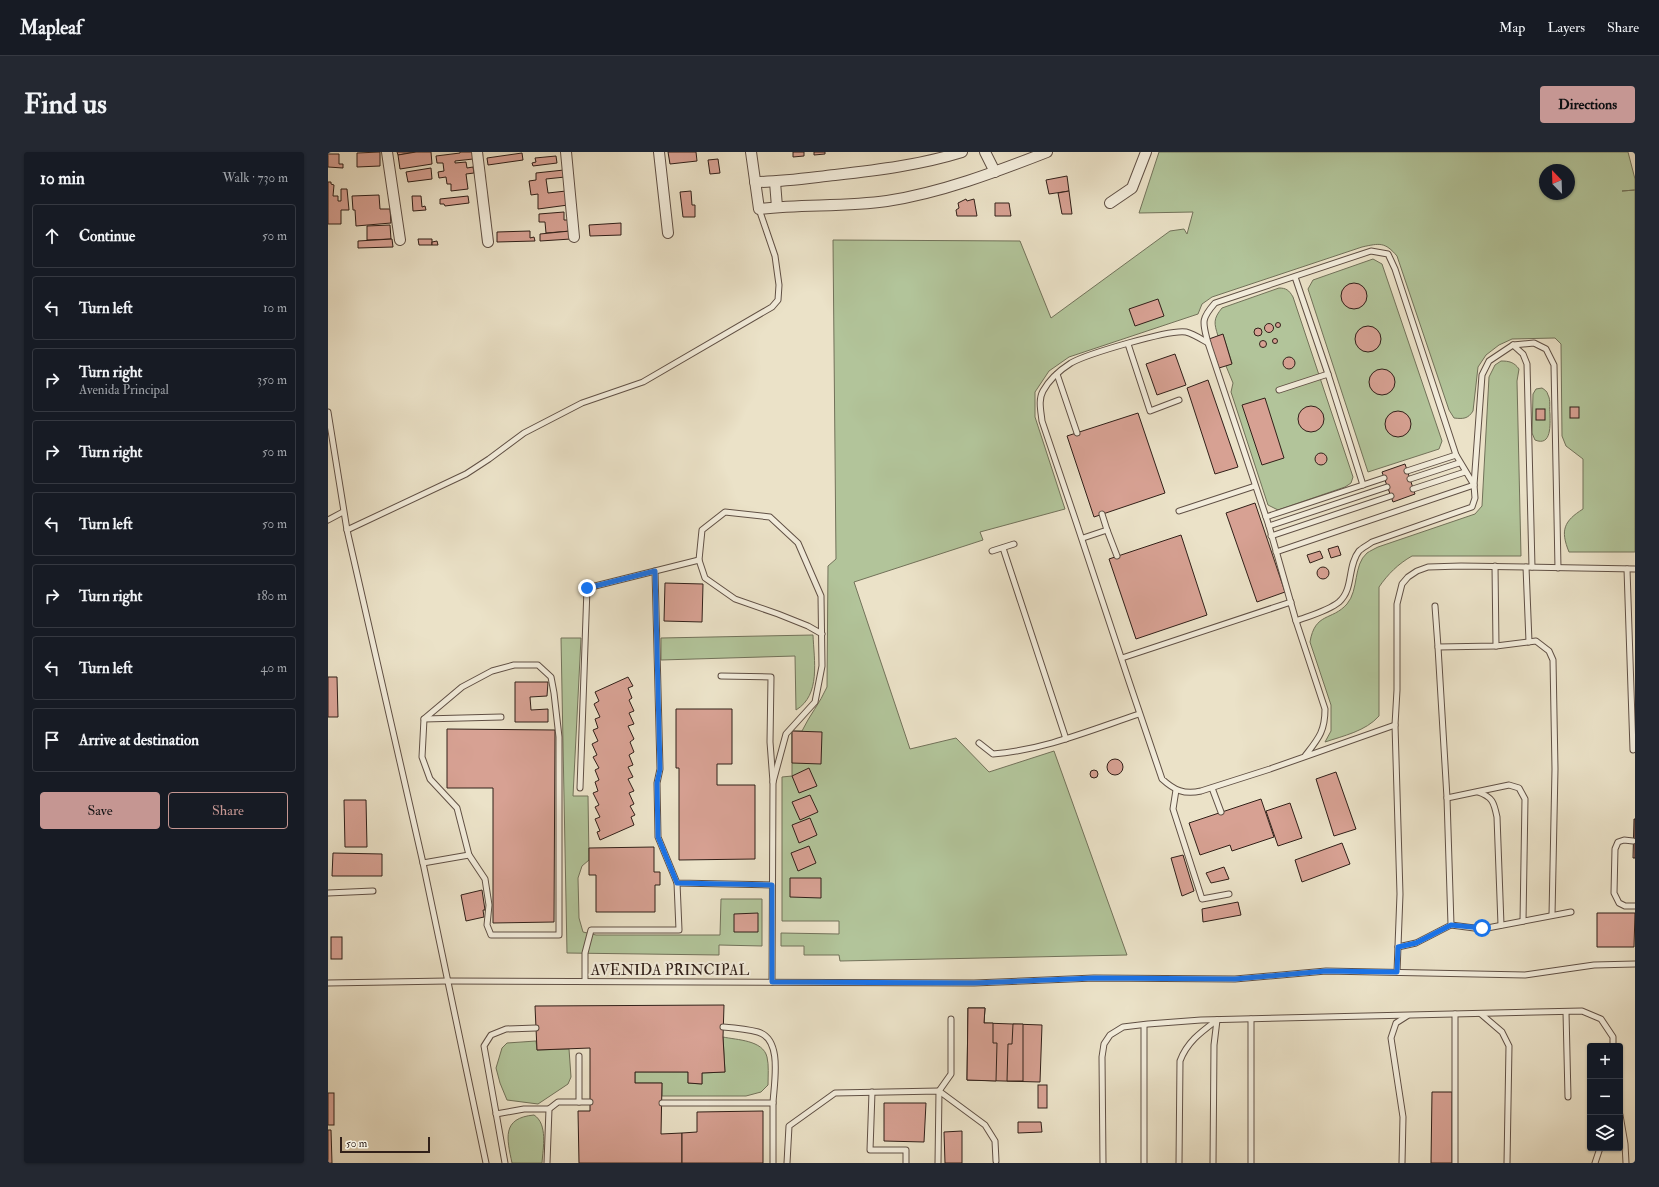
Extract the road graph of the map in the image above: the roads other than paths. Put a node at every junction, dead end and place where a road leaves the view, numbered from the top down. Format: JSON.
{"nodes":[{"id":1,"x":387,"y":152,"type":"edge"},
{"id":2,"x":477,"y":152,"type":"edge"},
{"id":3,"x":566,"y":152,"type":"edge"},
{"id":4,"x":659,"y":152,"type":"edge"},
{"id":5,"x":751,"y":152,"type":"edge"},
{"id":6,"x":962,"y":152,"type":"edge"},
{"id":7,"x":985,"y":152,"type":"edge"},
{"id":8,"x":1047,"y":152,"type":"edge"},
{"id":9,"x":1146,"y":152,"type":"edge"},
{"id":10,"x":995,"y":172,"type":"junction"},
{"id":11,"x":755,"y":182,"type":"junction"},
{"id":12,"x":776,"y":182,"type":"junction"},
{"id":13,"x":1110,"y":203,"type":"dead end"},
{"id":14,"x":777,"y":207,"type":"junction"},
{"id":15,"x":759,"y":209,"type":"junction"},
{"id":16,"x":668,"y":233,"type":"dead end"},
{"id":17,"x":574,"y":237,"type":"dead end"},
{"id":18,"x":400,"y":240,"type":"dead end"},
{"id":19,"x":488,"y":242,"type":"dead end"},
{"id":20,"x":1295,"y":277,"type":"junction"},
{"id":21,"x":1208,"y":343,"type":"junction"},
{"id":22,"x":1128,"y":344,"type":"junction"},
{"id":23,"x":1513,"y":345,"type":"junction"},
{"id":24,"x":1057,"y":374,"type":"junction"},
{"id":25,"x":1328,"y":374,"type":"junction"},
{"id":26,"x":1279,"y":390,"type":"dead end"},
{"id":27,"x":1179,"y":400,"type":"dead end"},
{"id":28,"x":328,"y":412,"type":"edge"},
{"id":29,"x":1078,"y":432,"type":"dead end"},
{"id":30,"x":1456,"y":455,"type":"junction"},
{"id":31,"x":1459,"y":463,"type":"junction"},
{"id":32,"x":1407,"y":471,"type":"dead end"},
{"id":33,"x":1465,"y":472,"type":"junction"},
{"id":34,"x":1384,"y":478,"type":"dead end"},
{"id":35,"x":1410,"y":479,"type":"dead end"},
{"id":36,"x":1363,"y":485,"type":"junction"},
{"id":37,"x":1474,"y":485,"type":"junction"},
{"id":38,"x":1256,"y":486,"type":"junction"},
{"id":39,"x":1387,"y":487,"type":"dead end"},
{"id":40,"x":1413,"y":489,"type":"dead end"},
{"id":41,"x":1391,"y":496,"type":"dead end"},
{"id":42,"x":1179,"y":511,"type":"dead end"},
{"id":43,"x":343,"y":512,"type":"junction"},
{"id":44,"x":1102,"y":514,"type":"dead end"},
{"id":45,"x":1266,"y":518,"type":"junction"},
{"id":46,"x":328,"y":520,"type":"edge"},
{"id":47,"x":1269,"y":526,"type":"junction"},
{"id":48,"x":347,"y":530,"type":"junction"},
{"id":49,"x":1107,"y":530,"type":"junction"},
{"id":50,"x":1271,"y":536,"type":"junction"},
{"id":51,"x":1083,"y":538,"type":"junction"},
{"id":52,"x":1014,"y":544,"type":"dead end"},
{"id":53,"x":1003,"y":548,"type":"junction"},
{"id":54,"x":992,"y":551,"type":"dead end"},
{"id":55,"x":1276,"y":552,"type":"junction"},
{"id":56,"x":1116,"y":556,"type":"dead end"},
{"id":57,"x":699,"y":560,"type":"junction"},
{"id":58,"x":1495,"y":566,"type":"junction"},
{"id":59,"x":1529,"y":567,"type":"junction"},
{"id":60,"x":1558,"y":568,"type":"junction"},
{"id":61,"x":1628,"y":569,"type":"junction"},
{"id":62,"x":1635,"y":569,"type":"edge"},
{"id":63,"x":655,"y":571,"type":"junction"},
{"id":64,"x":1291,"y":602,"type":"junction"},
{"id":65,"x":1435,"y":606,"type":"dead end"},
{"id":66,"x":1296,"y":621,"type":"junction"},
{"id":67,"x":822,"y":634,"type":"junction"},
{"id":68,"x":1529,"y":642,"type":"junction"},
{"id":69,"x":1496,"y":646,"type":"junction"},
{"id":70,"x":1438,"y":647,"type":"junction"},
{"id":71,"x":1633,"y":655,"type":"edge"},
{"id":72,"x":1122,"y":658,"type":"junction"},
{"id":73,"x":721,"y":676,"type":"dead end"},
{"id":74,"x":1139,"y":714,"type":"junction"},
{"id":75,"x":501,"y":717,"type":"dead end"},
{"id":76,"x":424,"y":719,"type":"junction"},
{"id":77,"x":1395,"y":725,"type":"junction"},
{"id":78,"x":1066,"y":739,"type":"junction"},
{"id":79,"x":980,"y":743,"type":"dead end"},
{"id":80,"x":1633,"y":750,"type":"dead end"},
{"id":81,"x":1305,"y":756,"type":"junction"},
{"id":82,"x":773,"y":782,"type":"junction"},
{"id":83,"x":580,"y":788,"type":"dead end"},
{"id":84,"x":1212,"y":788,"type":"junction"},
{"id":85,"x":1176,"y":790,"type":"junction"},
{"id":86,"x":1477,"y":792,"type":"junction"},
{"id":87,"x":1447,"y":798,"type":"junction"},
{"id":88,"x":1221,"y":812,"type":"dead end"},
{"id":89,"x":1633,"y":841,"type":"dead end"},
{"id":90,"x":469,"y":856,"type":"junction"},
{"id":91,"x":422,"y":864,"type":"junction"},
{"id":92,"x":677,"y":883,"type":"junction"},
{"id":93,"x":772,"y":885,"type":"junction"},
{"id":94,"x":373,"y":891,"type":"dead end"},
{"id":95,"x":328,"y":893,"type":"edge"},
{"id":96,"x":1229,"y":894,"type":"dead end"},
{"id":97,"x":1635,"y":906,"type":"edge"},
{"id":98,"x":1571,"y":912,"type":"dead end"},
{"id":99,"x":1552,"y":915,"type":"junction"},
{"id":100,"x":1523,"y":921,"type":"junction"},
{"id":101,"x":1451,"y":925,"type":"junction"},
{"id":102,"x":1501,"y":925,"type":"junction"},
{"id":103,"x":1398,"y":947,"type":"junction"},
{"id":104,"x":1635,"y":964,"type":"edge"},
{"id":105,"x":1397,"y":972,"type":"junction"},
{"id":106,"x":447,"y":981,"type":"junction"},
{"id":107,"x":585,"y":981,"type":"junction"},
{"id":108,"x":772,"y":982,"type":"junction"},
{"id":109,"x":328,"y":983,"type":"edge"},
{"id":110,"x":1566,"y":1012,"type":"junction"},
{"id":111,"x":1455,"y":1014,"type":"junction"},
{"id":112,"x":1481,"y":1014,"type":"junction"},
{"id":113,"x":1408,"y":1016,"type":"junction"},
{"id":114,"x":952,"y":1019,"type":"dead end"},
{"id":115,"x":1251,"y":1019,"type":"junction"},
{"id":116,"x":1217,"y":1020,"type":"junction"},
{"id":117,"x":1144,"y":1024,"type":"junction"},
{"id":118,"x":723,"y":1027,"type":"dead end"},
{"id":119,"x":536,"y":1028,"type":"dead end"},
{"id":120,"x":1613,"y":1043,"type":"edge"},
{"id":121,"x":579,"y":1056,"type":"dead end"},
{"id":122,"x":939,"y":1091,"type":"junction"},
{"id":123,"x":872,"y":1092,"type":"junction"},
{"id":124,"x":1568,"y":1097,"type":"dead end"},
{"id":125,"x":579,"y":1102,"type":"junction"},
{"id":126,"x":590,"y":1102,"type":"dead end"},
{"id":127,"x":662,"y":1103,"type":"dead end"},
{"id":128,"x":773,"y":1103,"type":"junction"},
{"id":129,"x":549,"y":1109,"type":"junction"},
{"id":130,"x":496,"y":1114,"type":"junction"},
{"id":131,"x":1623,"y":1133,"type":"edge"},
{"id":132,"x":1599,"y":1151,"type":"edge"},
{"id":133,"x":996,"y":1161,"type":"dead end"},
{"id":134,"x":486,"y":1163,"type":"edge"},
{"id":135,"x":505,"y":1163,"type":"edge"},
{"id":136,"x":546,"y":1163,"type":"edge"},
{"id":137,"x":773,"y":1163,"type":"edge"},
{"id":138,"x":787,"y":1163,"type":"edge"},
{"id":139,"x":906,"y":1163,"type":"edge"},
{"id":140,"x":938,"y":1163,"type":"edge"},
{"id":141,"x":1103,"y":1163,"type":"edge"},
{"id":142,"x":1144,"y":1163,"type":"edge"},
{"id":143,"x":1179,"y":1163,"type":"edge"},
{"id":144,"x":1213,"y":1163,"type":"edge"},
{"id":145,"x":1251,"y":1163,"type":"edge"},
{"id":146,"x":1402,"y":1163,"type":"edge"},
{"id":147,"x":1455,"y":1163,"type":"edge"},
{"id":148,"x":1507,"y":1163,"type":"edge"},
{"id":149,"x":1595,"y":1163,"type":"edge"},
{"id":150,"x":1626,"y":1163,"type":"edge"}],
"edges":[{"from":1,"to":18,"type":"street"},
{"from":2,"to":19,"type":"street"},
{"from":3,"to":17,"type":"street"},
{"from":4,"to":16,"type":"street"},
{"from":5,"to":11,"type":"street"},
{"from":6,"to":12,"type":"street"},
{"from":7,"to":10,"type":"street"},
{"from":8,"to":10,"type":"street"},
{"from":9,"to":13,"type":"street"},
{"from":10,"to":14,"type":"street"},
{"from":11,"to":12,"type":"street"},
{"from":11,"to":15,"type":"street"},
{"from":12,"to":14,"type":"street"},
{"from":14,"to":15,"type":"street"},
{"from":15,"to":48,"type":"lane"},
{"from":20,"to":21,"type":"lane"},
{"from":20,"to":25,"type":"lane"},
{"from":20,"to":30,"type":"lane"},
{"from":21,"to":22,"type":"lane"},
{"from":21,"to":38,"type":"lane"},
{"from":22,"to":24,"type":"lane"},
{"from":22,"to":27,"type":"lane"},
{"from":23,"to":37,"type":"lane"},
{"from":23,"to":59,"type":"lane"},
{"from":23,"to":60,"type":"lane"},
{"from":24,"to":29,"type":"lane"},
{"from":24,"to":51,"type":"lane"},
{"from":25,"to":26,"type":"lane"},
{"from":25,"to":36,"type":"lane"},
{"from":28,"to":43,"type":"lane"},
{"from":30,"to":31,"type":"lane"},
{"from":30,"to":32,"type":"lane"},
{"from":31,"to":33,"type":"lane"},
{"from":31,"to":35,"type":"lane"},
{"from":33,"to":37,"type":"lane"},
{"from":33,"to":40,"type":"lane"},
{"from":34,"to":36,"type":"lane"},
{"from":36,"to":45,"type":"lane"},
{"from":37,"to":55,"type":"lane"},
{"from":37,"to":66,"type":"lane"},
{"from":38,"to":42,"type":"lane"},
{"from":38,"to":45,"type":"lane"},
{"from":39,"to":47,"type":"lane"},
{"from":41,"to":50,"type":"lane"},
{"from":43,"to":46,"type":"lane"},
{"from":43,"to":48,"type":"lane"},
{"from":44,"to":49,"type":"lane"},
{"from":45,"to":47,"type":"lane"},
{"from":47,"to":50,"type":"lane"},
{"from":48,"to":91,"type":"lane"},
{"from":49,"to":51,"type":"lane"},
{"from":49,"to":56,"type":"lane"},
{"from":50,"to":55,"type":"lane"},
{"from":51,"to":72,"type":"lane"},
{"from":52,"to":53,"type":"lane"},
{"from":53,"to":54,"type":"lane"},
{"from":53,"to":78,"type":"lane"},
{"from":55,"to":64,"type":"lane"},
{"from":57,"to":63,"type":"lane"},
{"from":57,"to":67,"type":"lane"},
{"from":57,"to":67,"type":"lane"},
{"from":58,"to":59,"type":"lane"},
{"from":58,"to":69,"type":"lane"},
{"from":58,"to":77,"type":"lane"},
{"from":59,"to":60,"type":"lane"},
{"from":59,"to":68,"type":"lane"},
{"from":60,"to":61,"type":"lane"},
{"from":61,"to":62,"type":"lane"},
{"from":61,"to":71,"type":"lane"},
{"from":63,"to":83,"type":"lane"},
{"from":63,"to":92,"type":"lane"},
{"from":64,"to":66,"type":"lane"},
{"from":64,"to":72,"type":"lane"},
{"from":65,"to":70,"type":"lane"},
{"from":66,"to":81,"type":"lane"},
{"from":67,"to":82,"type":"lane"},
{"from":68,"to":69,"type":"lane"},
{"from":68,"to":99,"type":"lane"},
{"from":69,"to":70,"type":"lane"},
{"from":70,"to":87,"type":"lane"},
{"from":71,"to":80,"type":"lane"},
{"from":72,"to":74,"type":"lane"},
{"from":73,"to":82,"type":"lane"},
{"from":74,"to":78,"type":"lane"},
{"from":74,"to":85,"type":"lane"},
{"from":75,"to":76,"type":"lane"},
{"from":76,"to":90,"type":"lane"},
{"from":76,"to":90,"type":"lane"},
{"from":77,"to":81,"type":"lane"},
{"from":77,"to":103,"type":"lane"},
{"from":78,"to":79,"type":"lane"},
{"from":81,"to":84,"type":"lane"},
{"from":82,"to":93,"type":"lane"},
{"from":84,"to":85,"type":"lane"},
{"from":84,"to":88,"type":"lane"},
{"from":85,"to":96,"type":"lane"},
{"from":86,"to":87,"type":"lane"},
{"from":86,"to":100,"type":"lane"},
{"from":86,"to":102,"type":"lane"},
{"from":87,"to":101,"type":"lane"},
{"from":89,"to":97,"type":"lane"},
{"from":90,"to":91,"type":"lane"},
{"from":91,"to":106,"type":"lane"},
{"from":92,"to":93,"type":"lane"},
{"from":92,"to":107,"type":"lane"},
{"from":93,"to":108,"type":"lane"},
{"from":94,"to":95,"type":"lane"},
{"from":98,"to":99,"type":"lane"},
{"from":99,"to":100,"type":"lane"},
{"from":100,"to":102,"type":"lane"},
{"from":101,"to":102,"type":"lane"},
{"from":101,"to":103,"type":"lane"},
{"from":103,"to":105,"type":"lane"},
{"from":104,"to":105,"type":"lane","name":"AVENIDA PRINCIPAL"},
{"from":105,"to":108,"type":"lane","name":"AVENIDA PRINCIPAL"},
{"from":106,"to":107,"type":"lane","name":"AVENIDA PRINCIPAL"},
{"from":106,"to":109,"type":"lane","name":"AVENIDA PRINCIPAL"},
{"from":106,"to":134,"type":"lane"},
{"from":107,"to":108,"type":"lane","name":"AVENIDA PRINCIPAL"},
{"from":110,"to":112,"type":"lane"},
{"from":110,"to":120,"type":"lane"},
{"from":110,"to":124,"type":"lane"},
{"from":111,"to":112,"type":"lane"},
{"from":111,"to":113,"type":"lane"},
{"from":111,"to":147,"type":"lane"},
{"from":112,"to":148,"type":"lane"},
{"from":113,"to":115,"type":"lane"},
{"from":113,"to":146,"type":"lane"},
{"from":114,"to":122,"type":"lane"},
{"from":115,"to":116,"type":"lane"},
{"from":115,"to":145,"type":"lane"},
{"from":116,"to":117,"type":"lane"},
{"from":116,"to":143,"type":"lane"},
{"from":116,"to":144,"type":"lane"},
{"from":117,"to":141,"type":"lane"},
{"from":117,"to":142,"type":"lane"},
{"from":118,"to":128,"type":"lane"},
{"from":119,"to":130,"type":"lane"},
{"from":121,"to":125,"type":"lane"},
{"from":122,"to":123,"type":"lane"},
{"from":122,"to":133,"type":"lane"},
{"from":122,"to":140,"type":"lane"},
{"from":123,"to":138,"type":"lane"},
{"from":123,"to":139,"type":"lane"},
{"from":125,"to":126,"type":"lane"},
{"from":125,"to":129,"type":"lane"},
{"from":127,"to":128,"type":"lane"},
{"from":128,"to":137,"type":"lane"},
{"from":129,"to":130,"type":"lane"},
{"from":129,"to":136,"type":"lane"},
{"from":130,"to":135,"type":"lane"},
{"from":131,"to":150,"type":"lane"},
{"from":132,"to":149,"type":"lane"}]}
